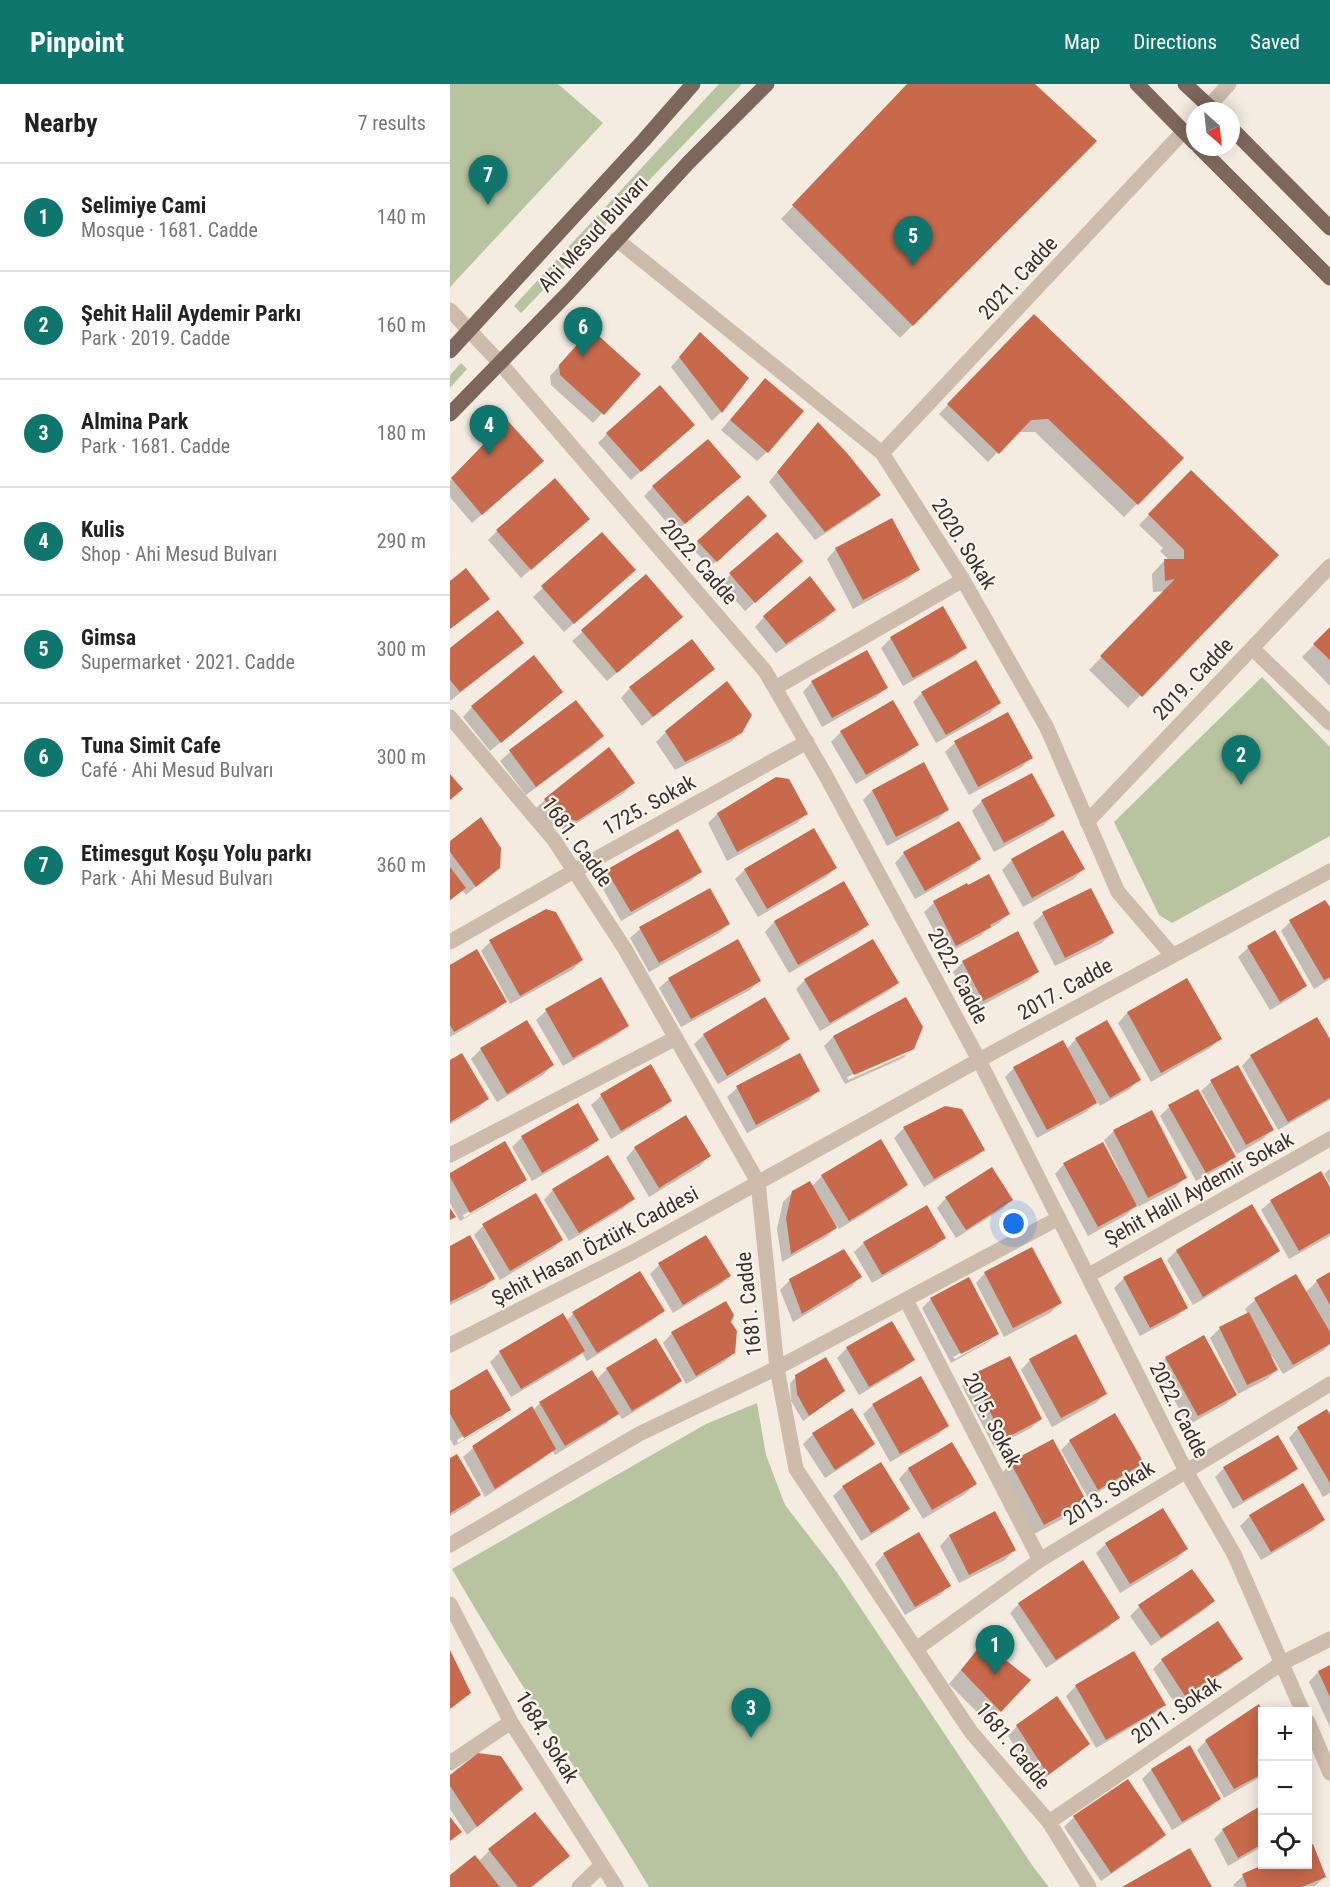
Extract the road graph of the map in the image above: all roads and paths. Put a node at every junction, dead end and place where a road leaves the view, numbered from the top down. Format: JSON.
{"nodes":[{"id":1,"x":693,"y":84,"type":"edge"},
{"id":2,"x":767,"y":84,"type":"edge"},
{"id":3,"x":1137,"y":84,"type":"edge"},
{"id":4,"x":1185,"y":84,"type":"edge"},
{"id":5,"x":1229,"y":84,"type":"edge"},
{"id":6,"x":1204,"y":102,"type":"edge"},
{"id":7,"x":1216,"y":102,"type":"edge"},
{"id":8,"x":1184,"y":131,"type":"joint"},
{"id":9,"x":1240,"y":137,"type":"edge"},
{"id":10,"x":1208,"y":156,"type":"edge"},
{"id":11,"x":1330,"y":228,"type":"edge"},
{"id":12,"x":616,"y":239,"type":"junction"},
{"id":13,"x":1330,"y":278,"type":"edge"},
{"id":14,"x":450,"y":310,"type":"edge"},
{"id":15,"x":468,"y":332,"type":"junction"},
{"id":16,"x":450,"y":351,"type":"edge"},
{"id":17,"x":500,"y":363,"type":"junction"},
{"id":18,"x":450,"y":414,"type":"edge"},
{"id":19,"x":882,"y":453,"type":"junction"},
{"id":20,"x":1330,"y":566,"type":"edge"},
{"id":21,"x":963,"y":580,"type":"junction"},
{"id":22,"x":1252,"y":648,"type":"junction"},
{"id":23,"x":775,"y":688,"type":"junction"},
{"id":24,"x":450,"y":717,"type":"edge"},
{"id":25,"x":1330,"y":723,"type":"edge"},
{"id":26,"x":807,"y":742,"type":"junction"},
{"id":27,"x":1087,"y":822,"type":"junction"},
{"id":28,"x":574,"y":871,"type":"junction"},
{"id":29,"x":1330,"y":871,"type":"edge"},
{"id":30,"x":450,"y":942,"type":"edge"},
{"id":31,"x":1172,"y":955,"type":"junction"},
{"id":32,"x":676,"y":1038,"type":"junction"},
{"id":33,"x":979,"y":1060,"type":"junction"},
{"id":34,"x":1330,"y":1139,"type":"edge"},
{"id":35,"x":450,"y":1155,"type":"edge"},
{"id":36,"x":759,"y":1182,"type":"junction"},
{"id":37,"x":1059,"y":1218,"type":"junction"},
{"id":38,"x":1089,"y":1275,"type":"junction"},
{"id":39,"x":906,"y":1300,"type":"junction"},
{"id":40,"x":450,"y":1345,"type":"edge"},
{"id":41,"x":777,"y":1368,"type":"junction"},
{"id":42,"x":1330,"y":1384,"type":"edge"},
{"id":43,"x":1186,"y":1471,"type":"junction"},
{"id":44,"x":450,"y":1545,"type":"edge"},
{"id":45,"x":1040,"y":1560,"type":"junction"},
{"id":46,"x":450,"y":1604,"type":"edge"},
{"id":47,"x":1330,"y":1639,"type":"edge"},
{"id":48,"x":916,"y":1649,"type":"junction"},
{"id":49,"x":1282,"y":1663,"type":"junction"},
{"id":50,"x":1301,"y":1707,"type":"edge"},
{"id":51,"x":511,"y":1722,"type":"junction"},
{"id":52,"x":1312,"y":1731,"type":"edge"},
{"id":53,"x":450,"y":1763,"type":"edge"},
{"id":54,"x":1330,"y":1773,"type":"edge"},
{"id":55,"x":1049,"y":1822,"type":"junction"},
{"id":56,"x":602,"y":1865,"type":"junction"},
{"id":57,"x":579,"y":1887,"type":"edge"},
{"id":58,"x":616,"y":1887,"type":"edge"},
{"id":59,"x":1089,"y":1887,"type":"edge"}],
"edges":[{"from":1,"to":15,"type":"main road","name":"Ahi Mesud Bulvarı"},
{"from":2,"to":12,"type":"main road","name":"Ahi Mesud Bulvarı"},
{"from":3,"to":8,"type":"main road"},
{"from":4,"to":6,"type":"main road"},
{"from":5,"to":7,"type":"street"},
{"from":8,"to":19,"type":"street","name":"2021. Cadde"},
{"from":9,"to":11,"type":"main road"},
{"from":10,"to":13,"type":"main road"},
{"from":12,"to":17,"type":"main road","name":"Ahi Mesud Bulvarı"},
{"from":12,"to":19,"type":"street","name":"2020. Sokak"},
{"from":14,"to":15,"type":"street","name":"2022. Cadde"},
{"from":15,"to":16,"type":"main road","name":"Ahi Mesud Bulvarı"},
{"from":15,"to":17,"type":"street","name":"2022. Cadde"},
{"from":17,"to":18,"type":"main road","name":"Ahi Mesud Bulvarı"},
{"from":17,"to":23,"type":"street","name":"2022. Cadde"},
{"from":19,"to":21,"type":"street","name":"2020. Sokak"},
{"from":20,"to":22,"type":"street","name":"2019. Cadde"},
{"from":21,"to":23,"type":"street"},
{"from":21,"to":27,"type":"street","name":"2020. Sokak"},
{"from":22,"to":25,"type":"street"},
{"from":22,"to":27,"type":"street","name":"2019. Cadde"},
{"from":23,"to":26,"type":"street","name":"2022. Cadde"},
{"from":24,"to":28,"type":"street","name":"1681. Cadde"},
{"from":26,"to":28,"type":"street","name":"1725. Sokak"},
{"from":26,"to":33,"type":"street","name":"2022. Cadde"},
{"from":27,"to":31,"type":"street","name":"2020. Sokak"},
{"from":28,"to":30,"type":"street","name":"1725. Sokak"},
{"from":28,"to":32,"type":"street","name":"1681. Cadde"},
{"from":29,"to":31,"type":"street","name":"2017. Cadde"},
{"from":31,"to":33,"type":"street","name":"2017. Cadde"},
{"from":32,"to":35,"type":"street"},
{"from":32,"to":36,"type":"street","name":"1681. Cadde"},
{"from":33,"to":36,"type":"street","name":"2017. Cadde"},
{"from":33,"to":37,"type":"street","name":"2022. Cadde"},
{"from":34,"to":38,"type":"street","name":"Şehit Halil Aydemir Sokak"},
{"from":36,"to":40,"type":"street","name":"Şehit Hasan Öztürk Caddesi"},
{"from":36,"to":41,"type":"street","name":"1681. Cadde"},
{"from":37,"to":38,"type":"street","name":"2022. Cadde"},
{"from":37,"to":39,"type":"street"},
{"from":38,"to":43,"type":"street","name":"2022. Cadde"},
{"from":39,"to":41,"type":"street"},
{"from":39,"to":45,"type":"street","name":"2015. Sokak"},
{"from":41,"to":44,"type":"street"},
{"from":41,"to":48,"type":"street","name":"1681. Cadde"},
{"from":42,"to":43,"type":"street","name":"2013. Sokak"},
{"from":43,"to":45,"type":"street","name":"2013. Sokak"},
{"from":43,"to":49,"type":"street","name":"2022. Cadde"},
{"from":45,"to":48,"type":"street","name":"2013. Sokak"},
{"from":46,"to":51,"type":"street","name":"1684. Sokak"},
{"from":47,"to":49,"type":"street","name":"2011. Sokak"},
{"from":48,"to":55,"type":"street","name":"1681. Cadde"},
{"from":49,"to":50,"type":"street","name":"2022. Cadde"},
{"from":49,"to":55,"type":"street","name":"2011. Sokak"},
{"from":51,"to":53,"type":"street"},
{"from":51,"to":56,"type":"street","name":"1684. Sokak"},
{"from":52,"to":54,"type":"street"},
{"from":55,"to":59,"type":"street","name":"1681. Cadde"},
{"from":56,"to":57,"type":"street"},
{"from":56,"to":58,"type":"street","name":"1684. Sokak"}]}
